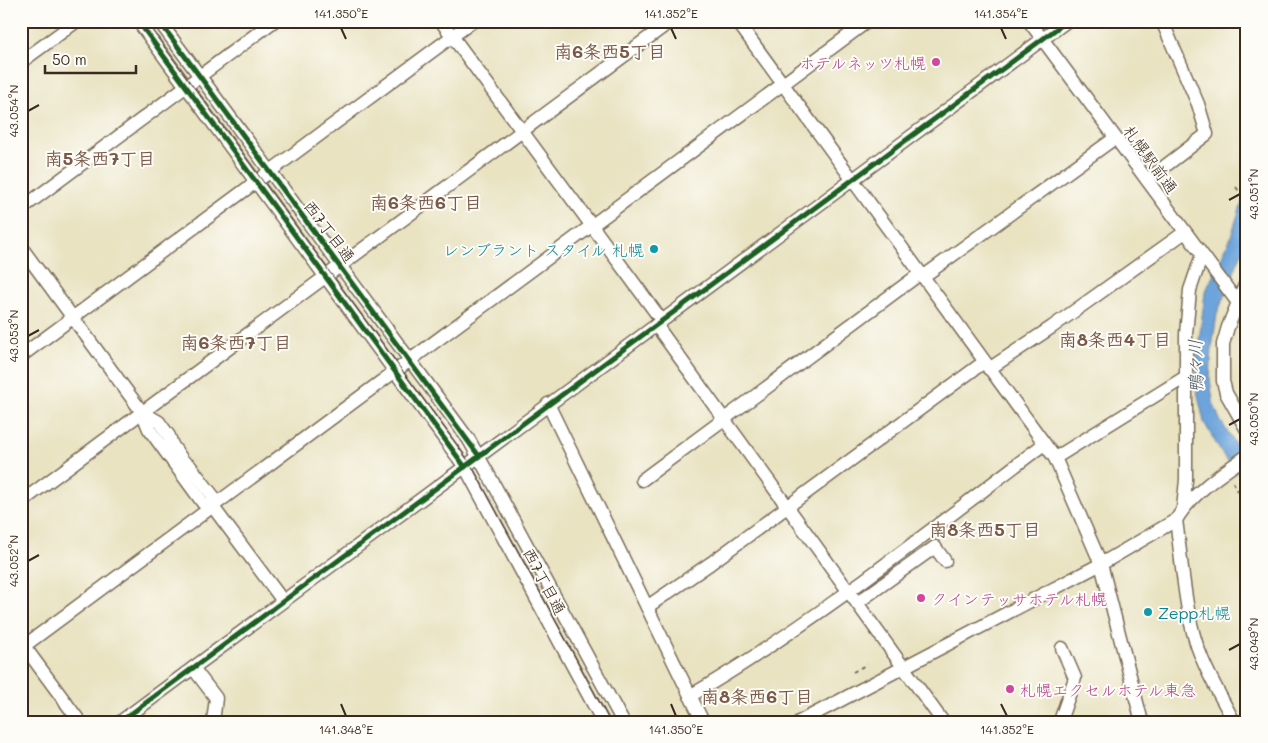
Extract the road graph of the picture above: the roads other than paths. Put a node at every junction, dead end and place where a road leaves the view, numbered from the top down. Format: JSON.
{"nodes":[{"id":1,"x":77,"y":21,"type":"edge"},
{"id":2,"x":138,"y":21,"type":"edge"},
{"id":3,"x":159,"y":21,"type":"edge"},
{"id":4,"x":274,"y":21,"type":"edge"},
{"id":5,"x":441,"y":21,"type":"edge"},
{"id":6,"x":473,"y":21,"type":"edge"},
{"id":7,"x":671,"y":21,"type":"edge"},
{"id":8,"x":737,"y":21,"type":"edge"},
{"id":9,"x":868,"y":21,"type":"edge"},
{"id":10,"x":1029,"y":21,"type":"edge"},
{"id":11,"x":1067,"y":21,"type":"edge"},
{"id":12,"x":1162,"y":21,"type":"edge"},
{"id":13,"x":452,"y":36,"type":"junction"},
{"id":14,"x":1043,"y":40,"type":"junction"},
{"id":15,"x":21,"y":62,"type":"edge"},
{"id":16,"x":200,"y":76,"type":"junction"},
{"id":17,"x":783,"y":83,"type":"junction"},
{"id":18,"x":185,"y":87,"type":"junction"},
{"id":19,"x":522,"y":131,"type":"junction"},
{"id":20,"x":1115,"y":138,"type":"junction"},
{"id":21,"x":270,"y":172,"type":"junction"},
{"id":22,"x":853,"y":180,"type":"junction"},
{"id":23,"x":1147,"y":180,"type":"junction"},
{"id":24,"x":256,"y":182,"type":"junction"},
{"id":25,"x":21,"y":209,"type":"edge"},
{"id":26,"x":592,"y":226,"type":"junction"},
{"id":27,"x":1185,"y":232,"type":"junction"},
{"id":28,"x":21,"y":247,"type":"edge"},
{"id":29,"x":1202,"y":255,"type":"junction"},
{"id":30,"x":340,"y":266,"type":"junction"},
{"id":31,"x":923,"y":275,"type":"junction"},
{"id":32,"x":325,"y":276,"type":"junction"},
{"id":33,"x":1247,"y":280,"type":"edge"},
{"id":34,"x":1238,"y":304,"type":"junction"},
{"id":35,"x":1247,"y":315,"type":"edge"},
{"id":36,"x":74,"y":317,"type":"junction"},
{"id":37,"x":659,"y":323,"type":"junction"},
{"id":38,"x":21,"y":356,"type":"edge"},
{"id":39,"x":410,"y":361,"type":"junction"},
{"id":40,"x":987,"y":365,"type":"junction"},
{"id":41,"x":396,"y":371,"type":"junction"},
{"id":42,"x":1186,"y":376,"type":"junction"},
{"id":43,"x":548,"y":404,"type":"junction"},
{"id":44,"x":142,"y":412,"type":"junction"},
{"id":45,"x":724,"y":420,"type":"junction"},
{"id":46,"x":1247,"y":430,"type":"edge"},
{"id":47,"x":1044,"y":444,"type":"junction"},
{"id":48,"x":479,"y":456,"type":"junction"},
{"id":49,"x":1245,"y":457,"type":"edge"},
{"id":50,"x":1055,"y":458,"type":"junction"},
{"id":51,"x":465,"y":467,"type":"junction"},
{"id":52,"x":642,"y":480,"type":"dead end"},
{"id":53,"x":21,"y":502,"type":"edge"},
{"id":54,"x":787,"y":506,"type":"junction"},
{"id":55,"x":213,"y":507,"type":"junction"},
{"id":56,"x":1183,"y":508,"type":"junction"},
{"id":57,"x":1176,"y":520,"type":"junction"},
{"id":58,"x":945,"y":561,"type":"dead end"},
{"id":59,"x":1101,"y":564,"type":"junction"},
{"id":60,"x":848,"y":591,"type":"junction"},
{"id":61,"x":283,"y":601,"type":"junction"},
{"id":62,"x":857,"y":602,"type":"junction"},
{"id":63,"x":647,"y":607,"type":"junction"},
{"id":64,"x":23,"y":644,"type":"edge"},
{"id":65,"x":1062,"y":648,"type":"dead end"},
{"id":66,"x":904,"y":667,"type":"junction"},
{"id":67,"x":193,"y":668,"type":"junction"},
{"id":68,"x":690,"y":696,"type":"junction"},
{"id":69,"x":80,"y":722,"type":"edge"},
{"id":70,"x":120,"y":722,"type":"edge"},
{"id":71,"x":213,"y":722,"type":"edge"},
{"id":72,"x":603,"y":722,"type":"edge"},
{"id":73,"x":623,"y":722,"type":"edge"},
{"id":74,"x":704,"y":722,"type":"edge"},
{"id":75,"x":799,"y":722,"type":"edge"},
{"id":76,"x":943,"y":722,"type":"edge"},
{"id":77,"x":1063,"y":722,"type":"edge"},
{"id":78,"x":1142,"y":722,"type":"edge"},
{"id":79,"x":1234,"y":722,"type":"edge"}],
"edges":[{"from":1,"to":15,"type":"street"},
{"from":2,"to":18,"type":"street","name":"西7丁目通"},
{"from":3,"to":16,"type":"street","name":"西7丁目通"},
{"from":4,"to":16,"type":"street"},
{"from":5,"to":13,"type":"street"},
{"from":6,"to":13,"type":"street"},
{"from":7,"to":19,"type":"street"},
{"from":8,"to":17,"type":"street"},
{"from":9,"to":17,"type":"street"},
{"from":10,"to":14,"type":"street","name":"札幌駅前通"},
{"from":11,"to":14,"type":"street"},
{"from":12,"to":23,"type":"street"},
{"from":13,"to":19,"type":"street"},
{"from":13,"to":21,"type":"street"},
{"from":14,"to":20,"type":"street","name":"札幌駅前通"},
{"from":14,"to":22,"type":"street"},
{"from":16,"to":18,"type":"street"},
{"from":16,"to":21,"type":"street","name":"西7丁目通"},
{"from":17,"to":22,"type":"street"},
{"from":17,"to":26,"type":"street"},
{"from":18,"to":24,"type":"street","name":"西7丁目通"},
{"from":18,"to":25,"type":"street"},
{"from":19,"to":26,"type":"street"},
{"from":19,"to":30,"type":"street"},
{"from":20,"to":23,"type":"street","name":"札幌駅前通"},
{"from":20,"to":31,"type":"street"},
{"from":21,"to":24,"type":"street"},
{"from":21,"to":30,"type":"street","name":"西7丁目通"},
{"from":22,"to":31,"type":"street"},
{"from":22,"to":37,"type":"street"},
{"from":23,"to":27,"type":"street","name":"札幌駅前通"},
{"from":24,"to":32,"type":"street","name":"西7丁目通"},
{"from":24,"to":36,"type":"street"},
{"from":26,"to":37,"type":"street"},
{"from":26,"to":39,"type":"street"},
{"from":27,"to":29,"type":"street","name":"札幌駅前通"},
{"from":27,"to":40,"type":"street"},
{"from":28,"to":36,"type":"street"},
{"from":29,"to":34,"type":"street","name":"札幌駅前通"},
{"from":29,"to":42,"type":"street"},
{"from":30,"to":32,"type":"street"},
{"from":30,"to":39,"type":"street","name":"西7丁目通"},
{"from":31,"to":40,"type":"street"},
{"from":31,"to":45,"type":"street"},
{"from":32,"to":41,"type":"street","name":"西7丁目通"},
{"from":32,"to":44,"type":"street"},
{"from":33,"to":34,"type":"street"},
{"from":34,"to":35,"type":"street","name":"札幌駅前通"},
{"from":34,"to":46,"type":"street"},
{"from":36,"to":38,"type":"street"},
{"from":36,"to":44,"type":"street"},
{"from":37,"to":43,"type":"street"},
{"from":37,"to":45,"type":"street"},
{"from":39,"to":41,"type":"street"},
{"from":39,"to":48,"type":"street","name":"西7丁目通"},
{"from":40,"to":47,"type":"street"},
{"from":40,"to":54,"type":"street"},
{"from":41,"to":51,"type":"street","name":"西7丁目通"},
{"from":41,"to":55,"type":"street"},
{"from":42,"to":50,"type":"street"},
{"from":42,"to":56,"type":"street"},
{"from":43,"to":48,"type":"street"},
{"from":43,"to":63,"type":"street"},
{"from":44,"to":53,"type":"street"},
{"from":44,"to":55,"type":"street"},
{"from":45,"to":52,"type":"street"},
{"from":45,"to":54,"type":"street"},
{"from":47,"to":50,"type":"street"},
{"from":47,"to":60,"type":"street"},
{"from":48,"to":51,"type":"street"},
{"from":48,"to":73,"type":"street","name":"西7丁目通"},
{"from":49,"to":56,"type":"street"},
{"from":50,"to":59,"type":"street"},
{"from":51,"to":61,"type":"street"},
{"from":51,"to":72,"type":"street","name":"西7丁目通"},
{"from":54,"to":60,"type":"street"},
{"from":54,"to":63,"type":"street"},
{"from":55,"to":61,"type":"street"},
{"from":55,"to":64,"type":"street"},
{"from":56,"to":57,"type":"street"},
{"from":57,"to":59,"type":"street"},
{"from":57,"to":79,"type":"street"},
{"from":58,"to":62,"type":"street"},
{"from":59,"to":66,"type":"street"},
{"from":59,"to":78,"type":"street"},
{"from":60,"to":62,"type":"street"},
{"from":60,"to":68,"type":"street"},
{"from":61,"to":67,"type":"street"},
{"from":62,"to":66,"type":"street"},
{"from":63,"to":68,"type":"street"},
{"from":64,"to":69,"type":"street"},
{"from":65,"to":77,"type":"street"},
{"from":66,"to":75,"type":"street"},
{"from":66,"to":76,"type":"street"},
{"from":67,"to":70,"type":"street"},
{"from":67,"to":71,"type":"street"},
{"from":68,"to":74,"type":"street"}]}
